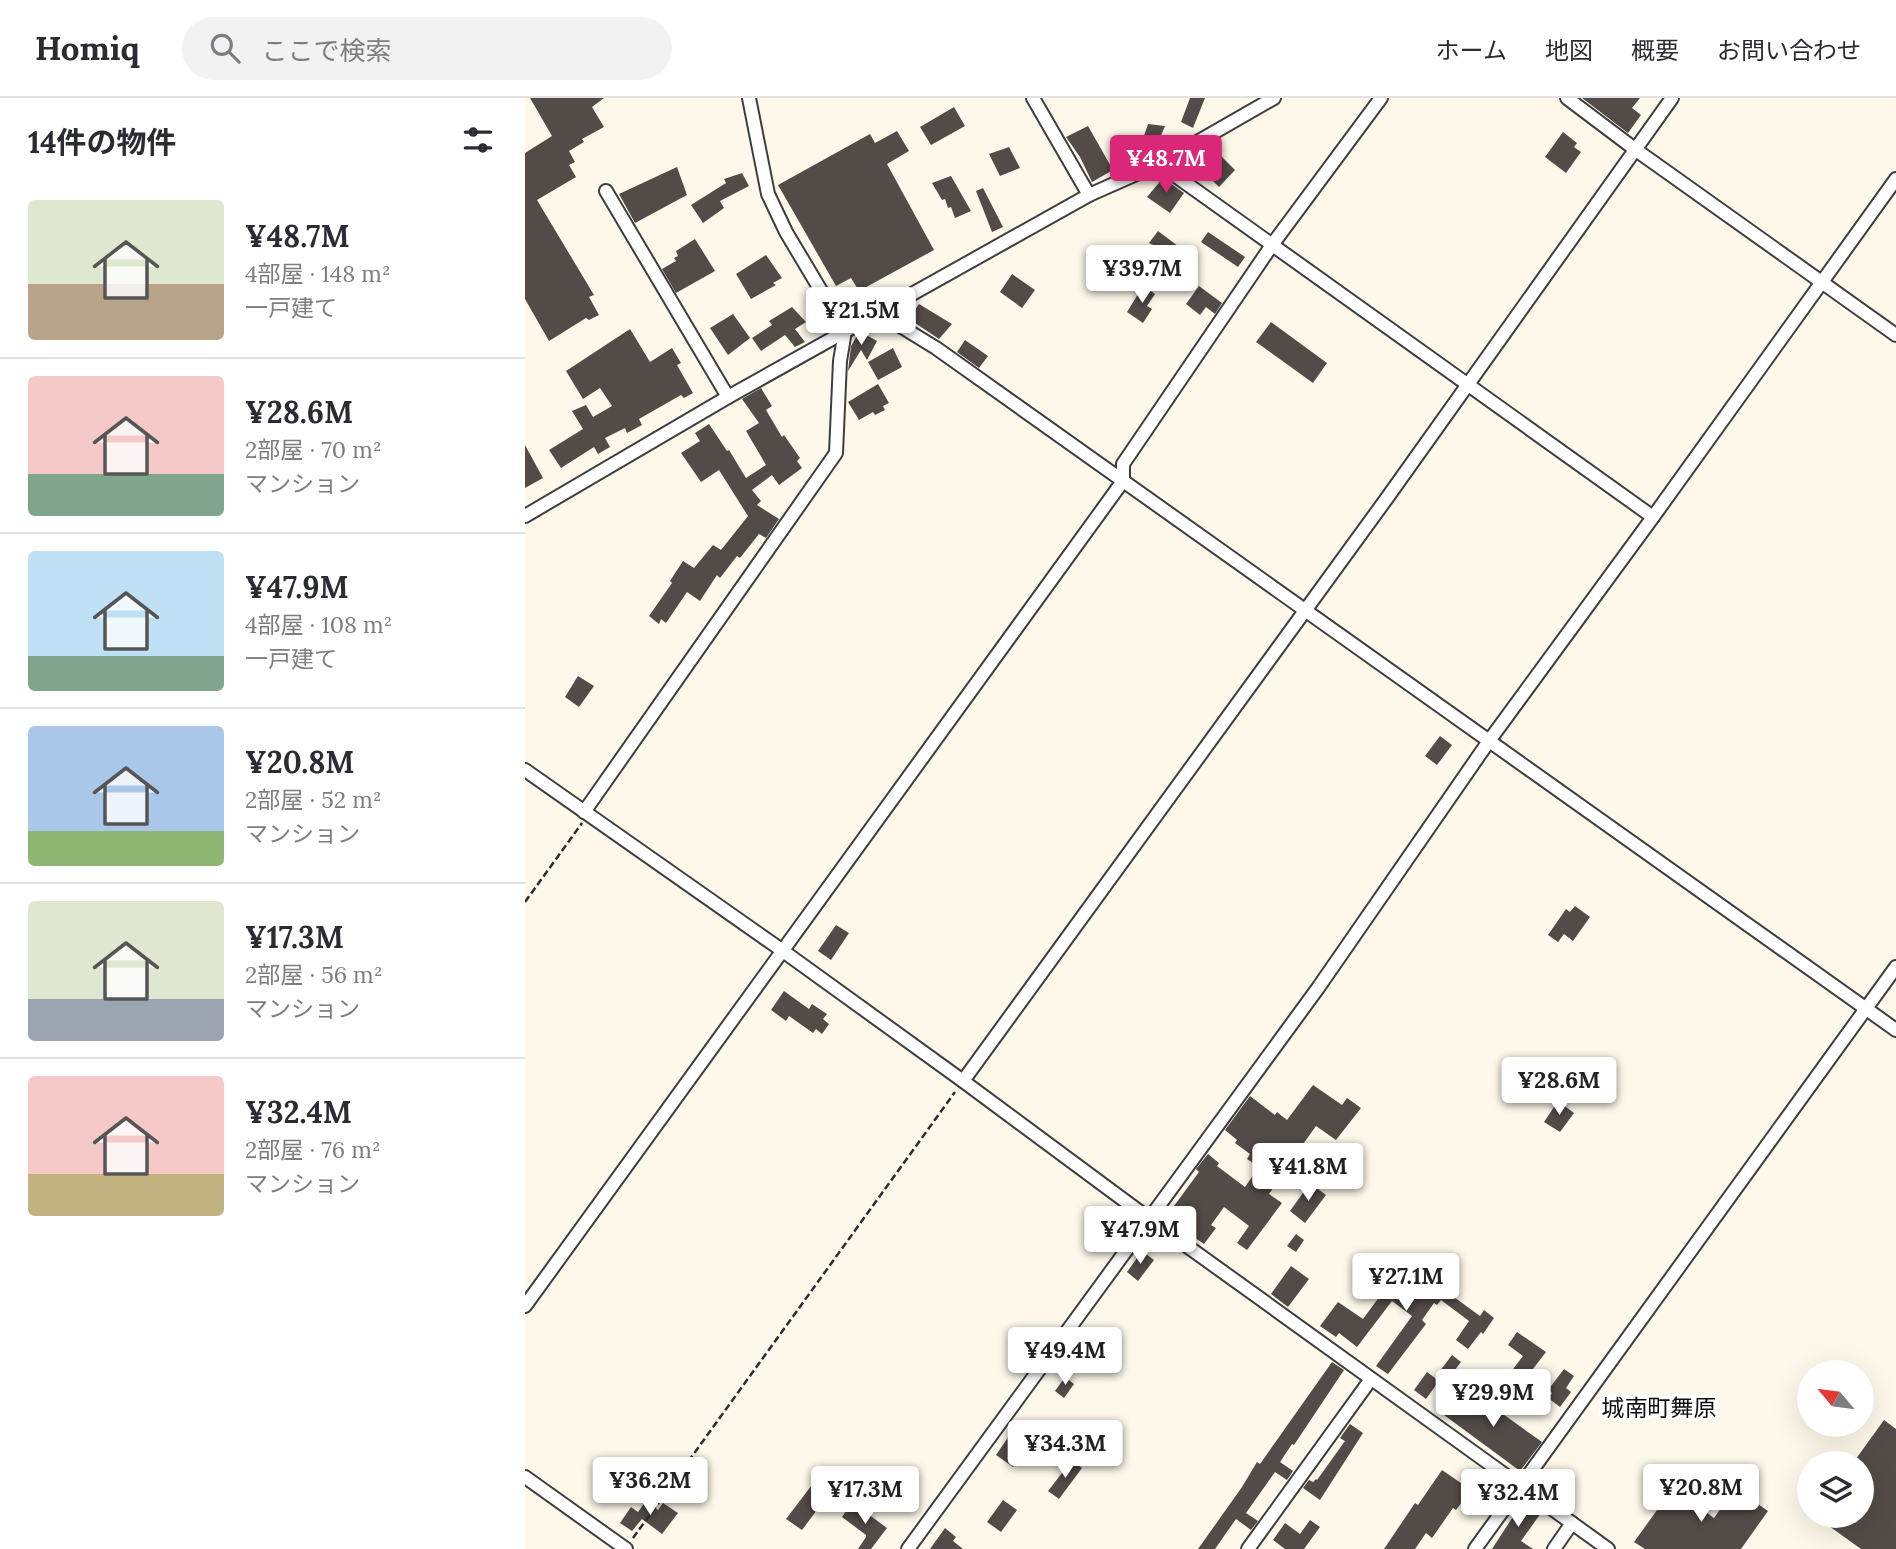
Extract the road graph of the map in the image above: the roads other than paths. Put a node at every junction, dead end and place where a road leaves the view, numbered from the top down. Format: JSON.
{"nodes":[{"id":1,"x":749,"y":98,"type":"edge"},
{"id":2,"x":1033,"y":98,"type":"edge"},
{"id":3,"x":1274,"y":98,"type":"edge"},
{"id":4,"x":1381,"y":98,"type":"edge"},
{"id":5,"x":1567,"y":98,"type":"edge"},
{"id":6,"x":1672,"y":98,"type":"edge"},
{"id":7,"x":1636,"y":150,"type":"junction"},
{"id":8,"x":1160,"y":164,"type":"junction"},
{"id":9,"x":1896,"y":179,"type":"edge"},
{"id":10,"x":606,"y":191,"type":"dead end"},
{"id":11,"x":1089,"y":195,"type":"junction"},
{"id":12,"x":1272,"y":245,"type":"junction"},
{"id":13,"x":1822,"y":281,"type":"junction"},
{"id":14,"x":879,"y":313,"type":"junction"},
{"id":15,"x":845,"y":331,"type":"junction"},
{"id":16,"x":1896,"y":335,"type":"edge"},
{"id":17,"x":1468,"y":384,"type":"junction"},
{"id":18,"x":728,"y":397,"type":"junction"},
{"id":19,"x":1123,"y":481,"type":"junction"},
{"id":20,"x":525,"y":516,"type":"edge"},
{"id":21,"x":1653,"y":517,"type":"junction"},
{"id":22,"x":1305,"y":609,"type":"junction"},
{"id":23,"x":1489,"y":741,"type":"junction"},
{"id":24,"x":525,"y":770,"type":"edge"},
{"id":25,"x":586,"y":814,"type":"junction"},
{"id":26,"x":783,"y":951,"type":"junction"},
{"id":27,"x":1896,"y":967,"type":"edge"},
{"id":28,"x":1867,"y":1008,"type":"junction"},
{"id":29,"x":1896,"y":1030,"type":"edge"},
{"id":30,"x":963,"y":1081,"type":"junction"},
{"id":31,"x":1148,"y":1218,"type":"junction"},
{"id":32,"x":525,"y":1306,"type":"edge"},
{"id":33,"x":1370,"y":1379,"type":"junction"},
{"id":34,"x":525,"y":1477,"type":"edge"},
{"id":35,"x":1520,"y":1486,"type":"junction"},
{"id":36,"x":1572,"y":1523,"type":"junction"},
{"id":37,"x":625,"y":1549,"type":"edge"},
{"id":38,"x":908,"y":1549,"type":"edge"},
{"id":39,"x":1248,"y":1549,"type":"edge"},
{"id":40,"x":1475,"y":1549,"type":"edge"},
{"id":41,"x":1554,"y":1549,"type":"edge"},
{"id":42,"x":1608,"y":1549,"type":"edge"}],
"edges":[{"from":1,"to":15,"type":"street"},
{"from":2,"to":11,"type":"street"},
{"from":3,"to":8,"type":"street"},
{"from":4,"to":12,"type":"street"},
{"from":5,"to":7,"type":"street"},
{"from":6,"to":7,"type":"street"},
{"from":7,"to":13,"type":"street"},
{"from":7,"to":17,"type":"street"},
{"from":8,"to":11,"type":"street"},
{"from":8,"to":12,"type":"street"},
{"from":9,"to":13,"type":"street"},
{"from":10,"to":18,"type":"street"},
{"from":11,"to":14,"type":"street"},
{"from":12,"to":17,"type":"street"},
{"from":12,"to":19,"type":"street"},
{"from":13,"to":16,"type":"street"},
{"from":13,"to":21,"type":"street"},
{"from":14,"to":15,"type":"street"},
{"from":14,"to":19,"type":"street"},
{"from":15,"to":18,"type":"street"},
{"from":15,"to":25,"type":"street"},
{"from":17,"to":21,"type":"street"},
{"from":17,"to":22,"type":"street"},
{"from":18,"to":20,"type":"street"},
{"from":19,"to":22,"type":"street"},
{"from":19,"to":26,"type":"street"},
{"from":21,"to":23,"type":"street"},
{"from":22,"to":23,"type":"street"},
{"from":22,"to":30,"type":"street"},
{"from":23,"to":28,"type":"street"},
{"from":23,"to":31,"type":"street"},
{"from":24,"to":25,"type":"street"},
{"from":25,"to":26,"type":"street"},
{"from":26,"to":30,"type":"street"},
{"from":26,"to":32,"type":"street"},
{"from":27,"to":28,"type":"street"},
{"from":28,"to":29,"type":"street"},
{"from":28,"to":35,"type":"street"},
{"from":30,"to":31,"type":"street"},
{"from":31,"to":33,"type":"street"},
{"from":31,"to":38,"type":"street"},
{"from":33,"to":35,"type":"street"},
{"from":33,"to":39,"type":"street"},
{"from":34,"to":37,"type":"street"},
{"from":35,"to":36,"type":"street"},
{"from":35,"to":40,"type":"street"},
{"from":36,"to":41,"type":"street"},
{"from":36,"to":42,"type":"street"}]}
